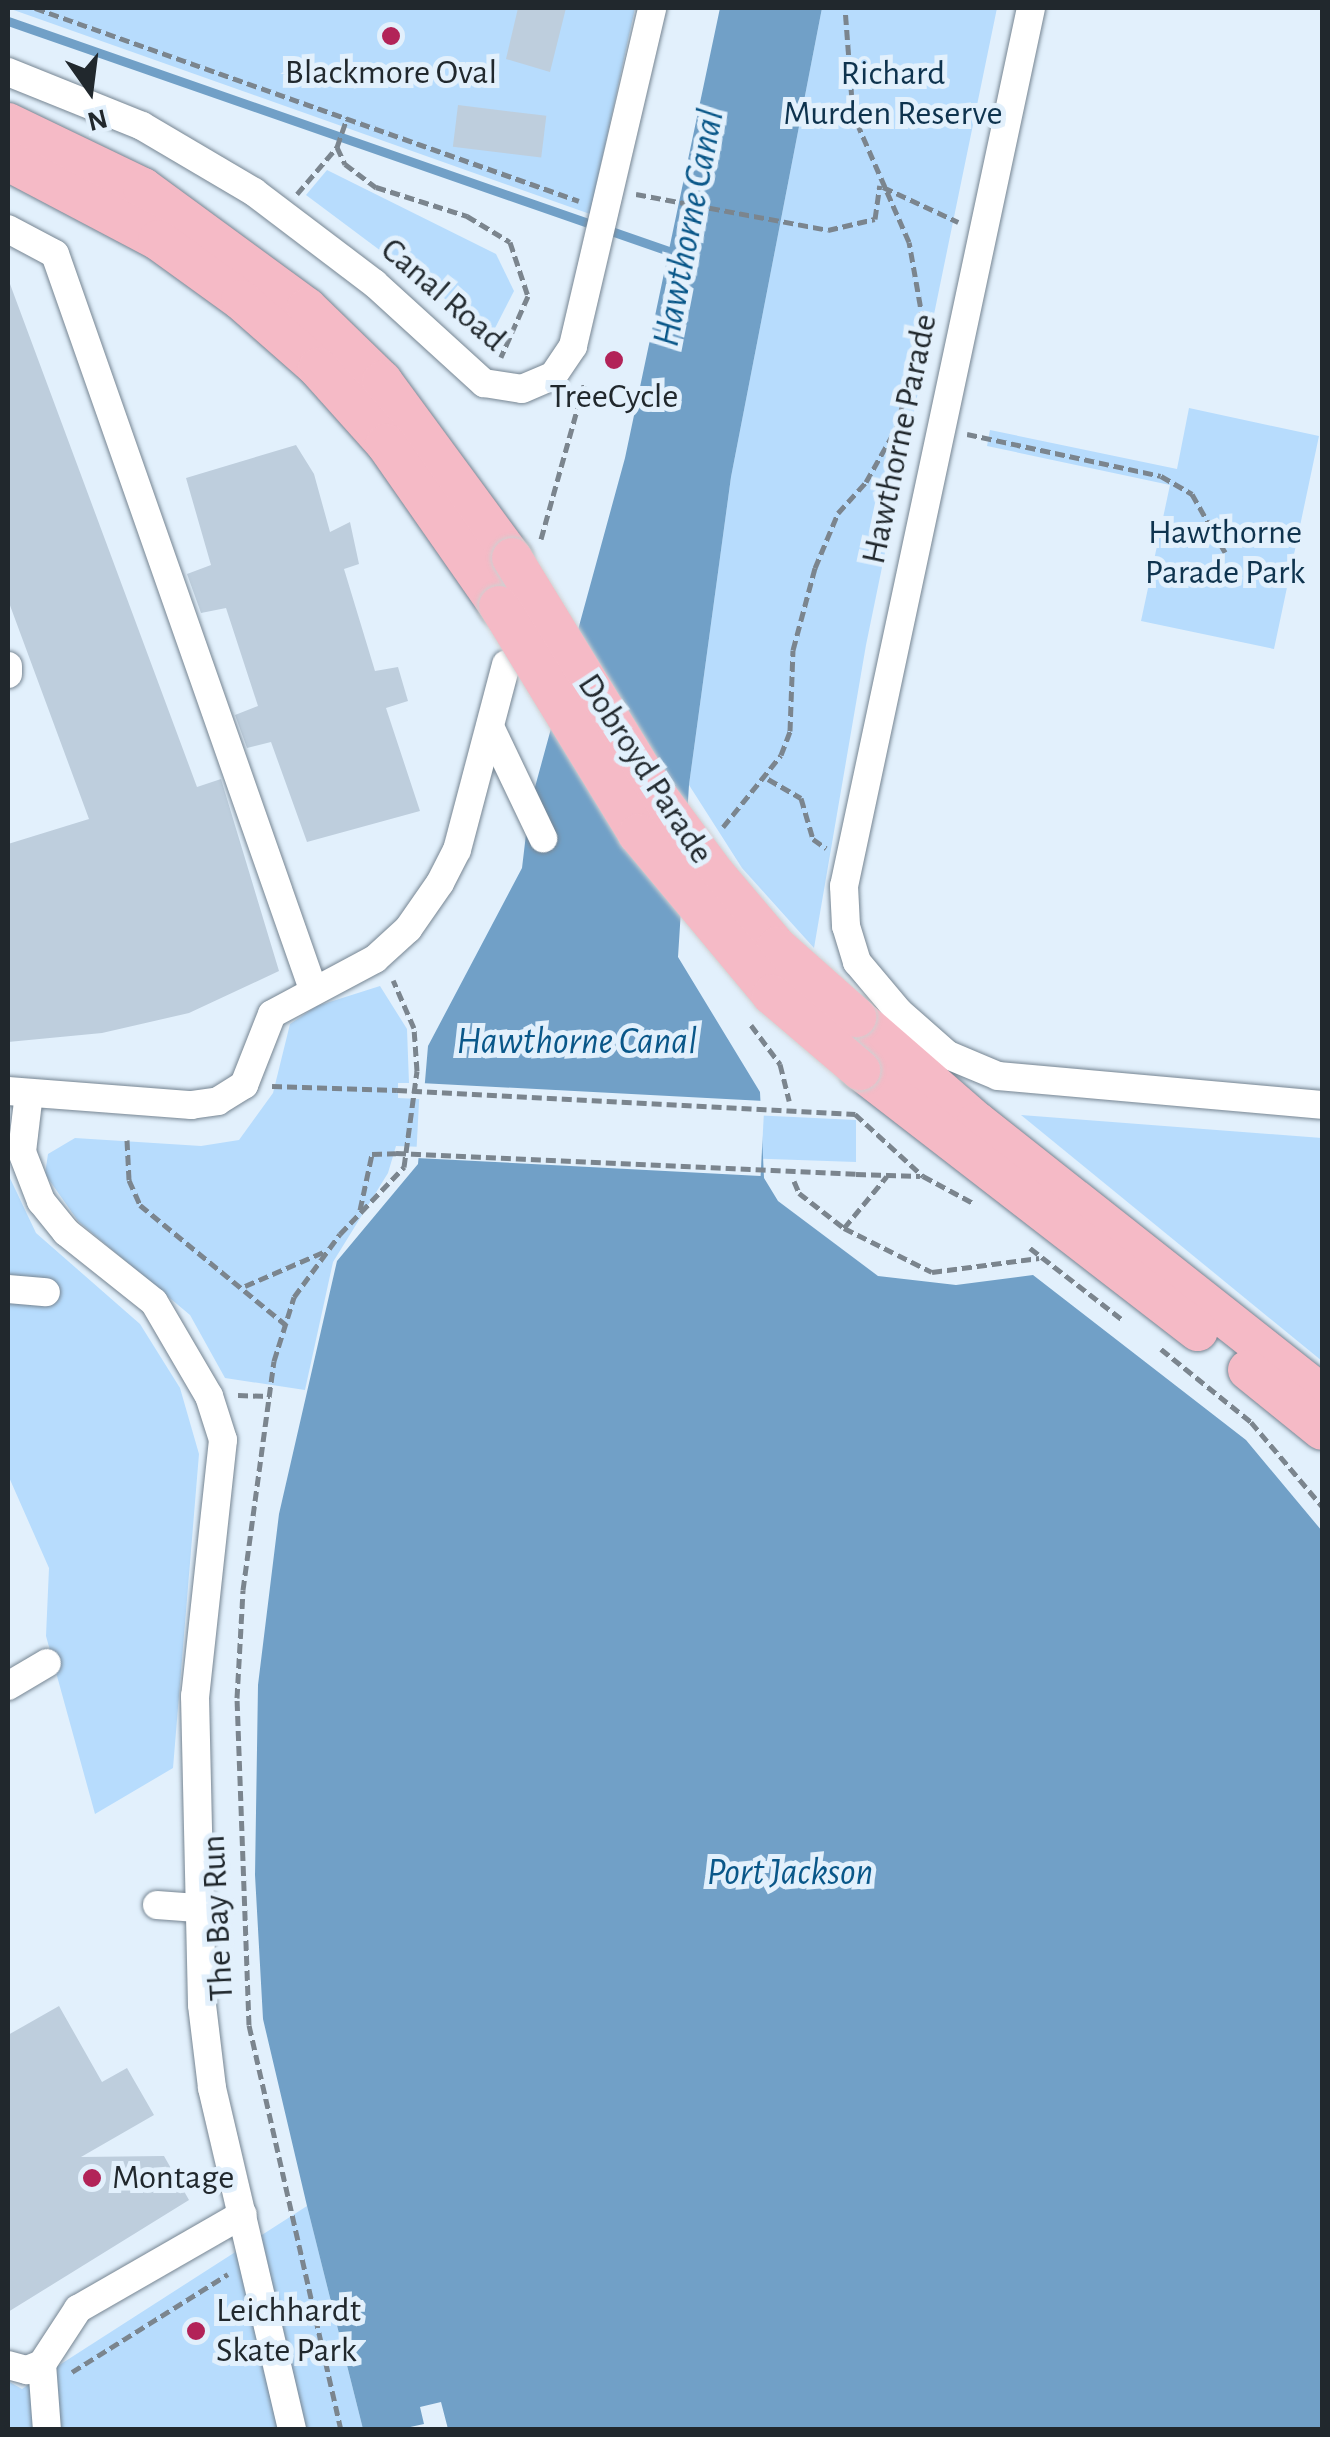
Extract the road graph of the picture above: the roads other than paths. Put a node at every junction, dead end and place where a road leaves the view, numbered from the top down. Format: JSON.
{"nodes":[{"id":1,"x":652,"y":8,"type":"edge"},
{"id":2,"x":1032,"y":8,"type":"edge"},
{"id":3,"x":8,"y":72,"type":"edge"},
{"id":4,"x":8,"y":123,"type":"edge"},
{"id":5,"x":8,"y":161,"type":"edge"},
{"id":6,"x":8,"y":229,"type":"edge"},
{"id":7,"x":506,"y":664,"type":"dead end"},
{"id":8,"x":8,"y":666,"type":"edge"},
{"id":9,"x":8,"y":674,"type":"edge"},
{"id":10,"x":492,"y":731,"type":"junction"},
{"id":11,"x":543,"y":838,"type":"dead end"},
{"id":12,"x":314,"y":989,"type":"junction"},
{"id":13,"x":18,"y":1092,"type":"edge"},
{"id":14,"x":1322,"y":1104,"type":"edge"},
{"id":15,"x":8,"y":1289,"type":"edge"},
{"id":16,"x":46,"y":1292,"type":"dead end"},
{"id":17,"x":1322,"y":1394,"type":"edge"},
{"id":18,"x":1322,"y":1430,"type":"edge"},
{"id":19,"x":47,"y":1663,"type":"dead end"},
{"id":20,"x":8,"y":1686,"type":"edge"},
{"id":21,"x":157,"y":1905,"type":"dead end"},
{"id":22,"x":197,"y":1908,"type":"junction"},
{"id":23,"x":243,"y":2214,"type":"junction"},
{"id":24,"x":8,"y":2365,"type":"edge"},
{"id":25,"x":52,"y":2372,"type":"junction"},
{"id":26,"x":47,"y":2430,"type":"edge"},
{"id":27,"x":292,"y":2430,"type":"edge"}],
"edges":[{"from":1,"to":3,"type":"street","name":"Canal Road"},
{"from":2,"to":14,"type":"street","name":"Hawthorne Parade"},
{"from":4,"to":17,"type":"highway","name":"Dobroyd Parade","bridge":true},
{"from":5,"to":18,"type":"highway","name":"Dobroyd Parade","bridge":true},
{"from":6,"to":12,"type":"street"},
{"from":7,"to":10,"type":"street"},
{"from":8,"to":9,"type":"street"},
{"from":10,"to":11,"type":"street"},
{"from":10,"to":12,"type":"street"},
{"from":12,"to":13,"type":"street"},
{"from":13,"to":22,"type":"street"},
{"from":15,"to":16,"type":"street"},
{"from":19,"to":20,"type":"street"},
{"from":21,"to":22,"type":"street"},
{"from":22,"to":23,"type":"street"},
{"from":23,"to":25,"type":"street"},
{"from":23,"to":27,"type":"street"},
{"from":24,"to":25,"type":"street"},
{"from":25,"to":26,"type":"street"}]}
